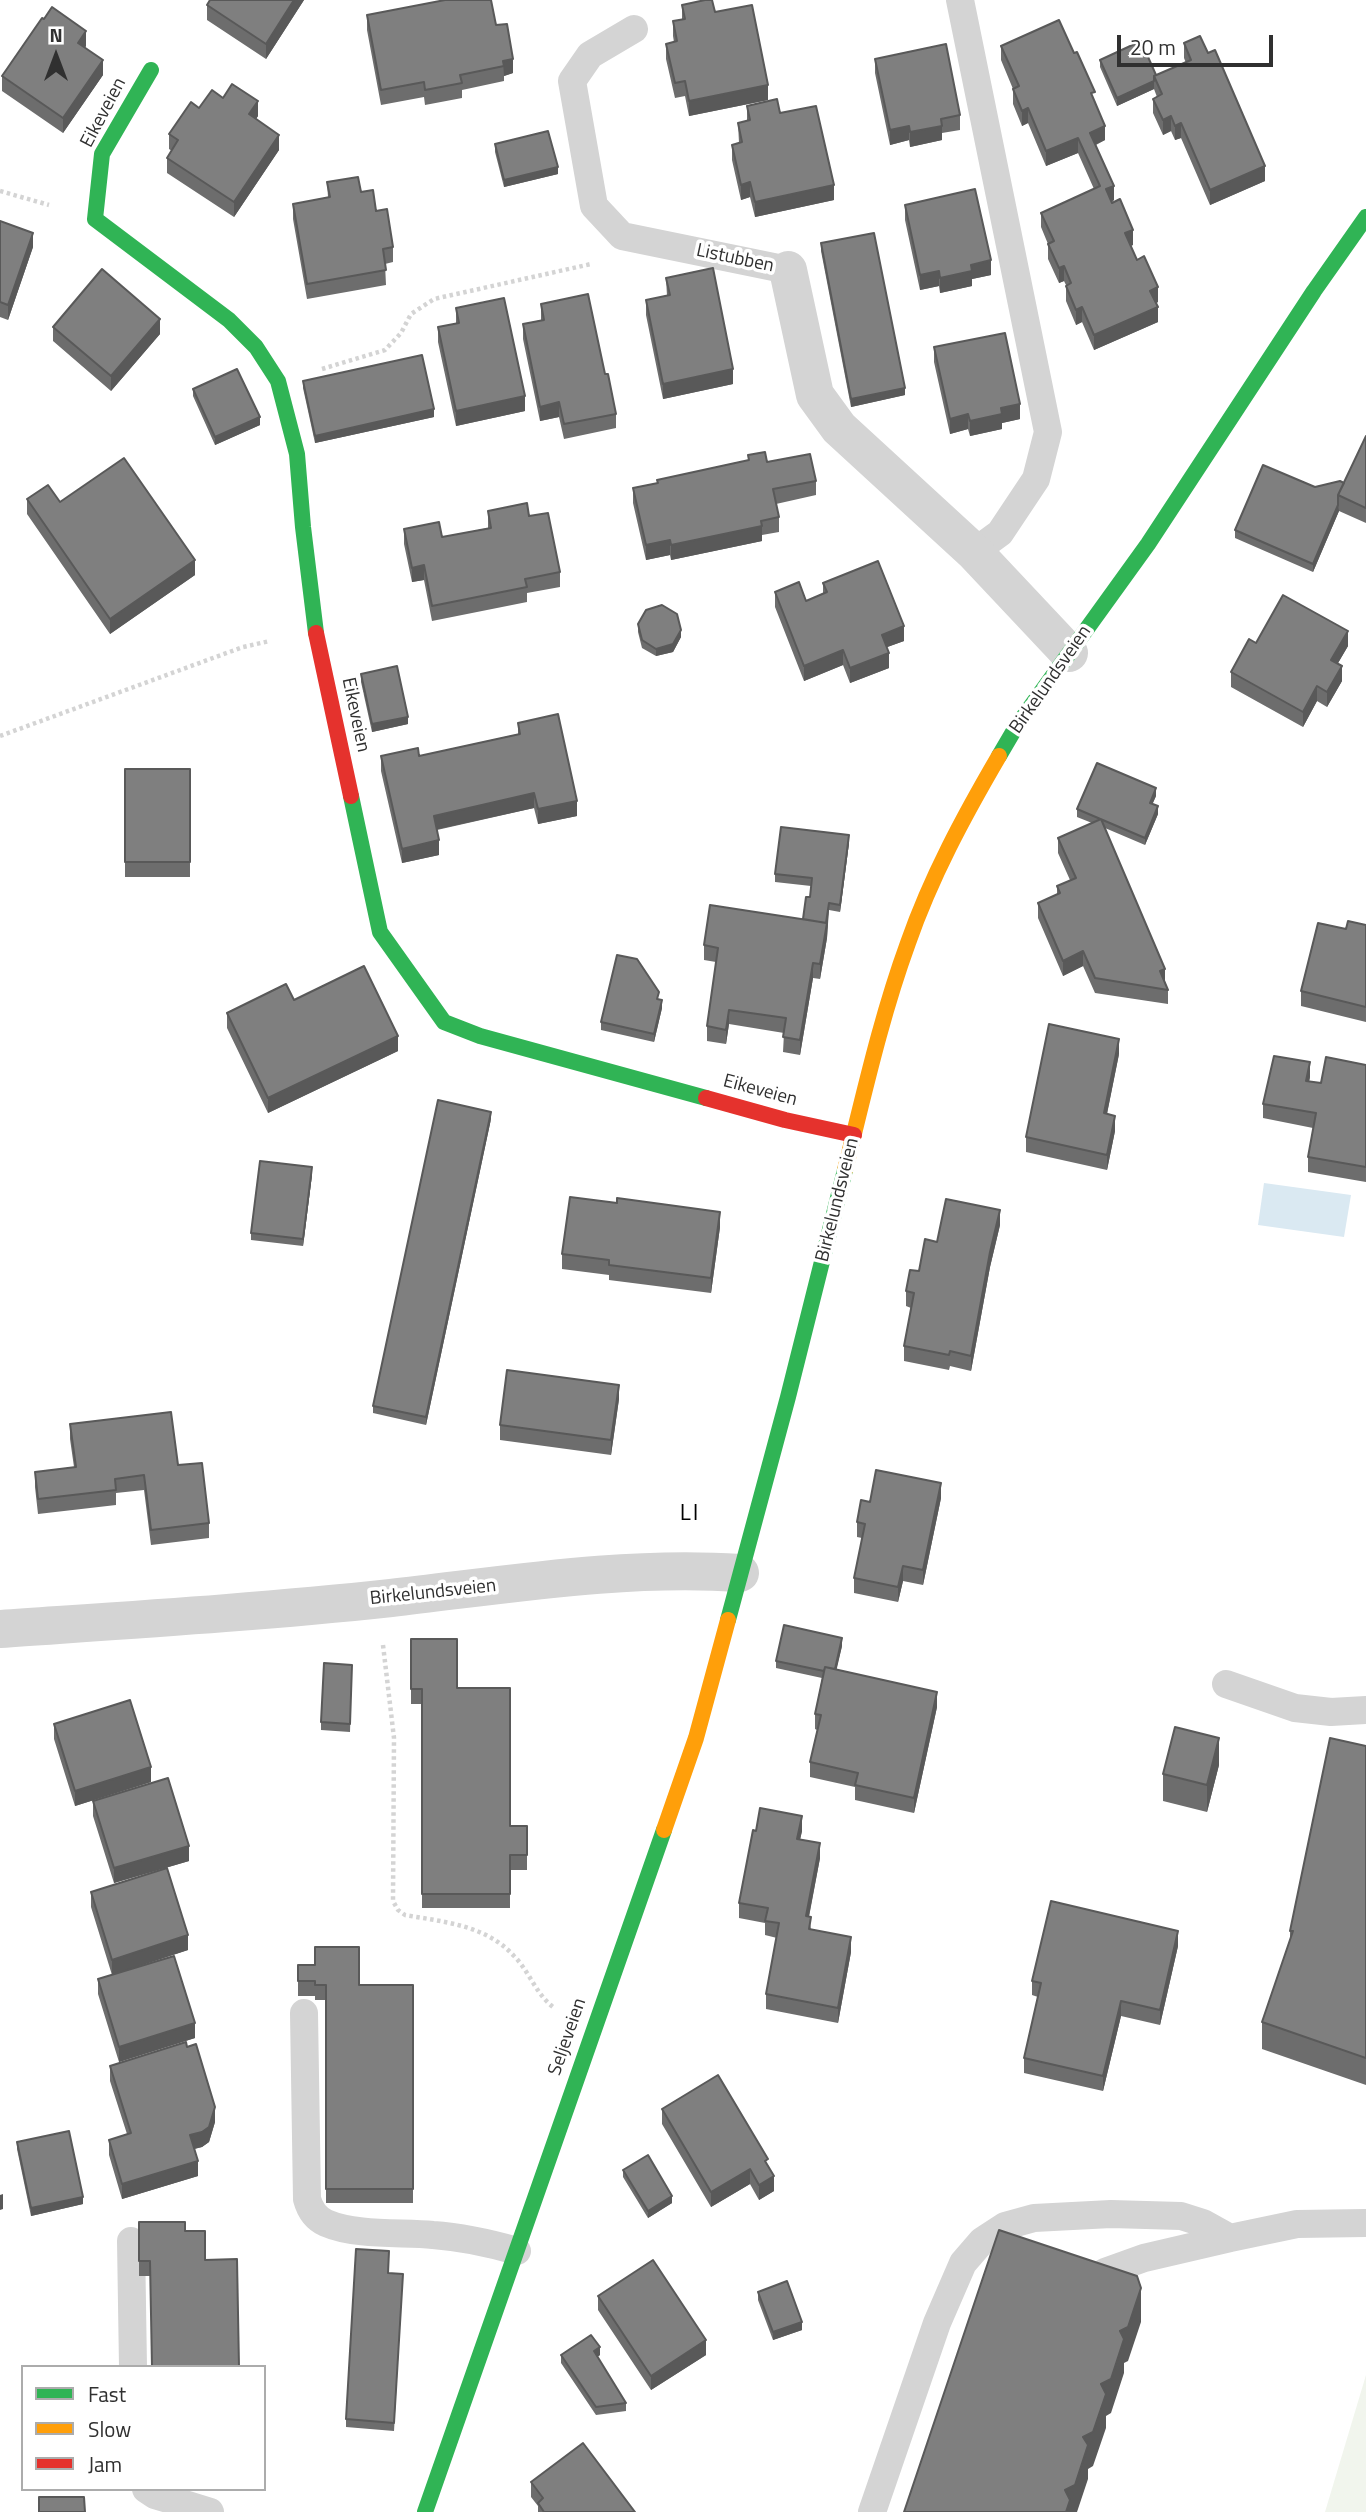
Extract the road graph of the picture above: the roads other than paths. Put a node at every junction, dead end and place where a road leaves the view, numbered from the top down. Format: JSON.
{"nodes":[{"id":1,"x":960,"y":0,"type":"edge"},
{"id":2,"x":634,"y":29,"type":"dead end"},
{"id":3,"x":152,"y":70,"type":"dead end"},
{"id":4,"x":1366,"y":217,"type":"edge"},
{"id":5,"x":789,"y":270,"type":"joint"},
{"id":6,"x":974,"y":552,"type":"junction"},
{"id":7,"x":1069,"y":653,"type":"junction"},
{"id":8,"x":854,"y":1135,"type":"junction"},
{"id":9,"x":740,"y":1573,"type":"junction"},
{"id":10,"x":0,"y":1629,"type":"edge"},
{"id":11,"x":1226,"y":1684,"type":"dead end"},
{"id":12,"x":1366,"y":1710,"type":"edge"},
{"id":13,"x":304,"y":2013,"type":"dead end"},
{"id":14,"x":1366,"y":2223,"type":"edge"},
{"id":15,"x":1230,"y":2238,"type":"junction"},
{"id":16,"x":131,"y":2241,"type":"dead end"},
{"id":17,"x":517,"y":2251,"type":"junction"},
{"id":18,"x":1087,"y":2286,"type":"edge"},
{"id":19,"x":133,"y":2365,"type":"edge"},
{"id":20,"x":149,"y":2491,"type":"edge"},
{"id":21,"x":210,"y":2512,"type":"edge"},
{"id":22,"x":425,"y":2512,"type":"edge"},
{"id":23,"x":872,"y":2512,"type":"edge"}],
"edges":[{"from":1,"to":6,"type":"lane"},
{"from":2,"to":5,"type":"lane","name":"Listubben"},
{"from":3,"to":8,"type":"street","name":"Eikeveien"},
{"from":4,"to":7,"type":"street","name":"Birkelundsveien"},
{"from":5,"to":6,"type":"street","name":"Listubben"},
{"from":6,"to":7,"type":"street","name":"Listubben"},
{"from":7,"to":8,"type":"street","name":"Birkelundsveien"},
{"from":8,"to":9,"type":"street","name":"Birkelundsveien"},
{"from":9,"to":10,"type":"street","name":"Birkelundsveien"},
{"from":9,"to":17,"type":"street","name":"Seljeveien"},
{"from":11,"to":12,"type":"lane"},
{"from":13,"to":17,"type":"lane"},
{"from":14,"to":15,"type":"lane"},
{"from":15,"to":18,"type":"lane"},
{"from":15,"to":23,"type":"lane"},
{"from":16,"to":19,"type":"lane"},
{"from":17,"to":22,"type":"street","name":"Seljeveien"},
{"from":20,"to":21,"type":"lane"}]}
